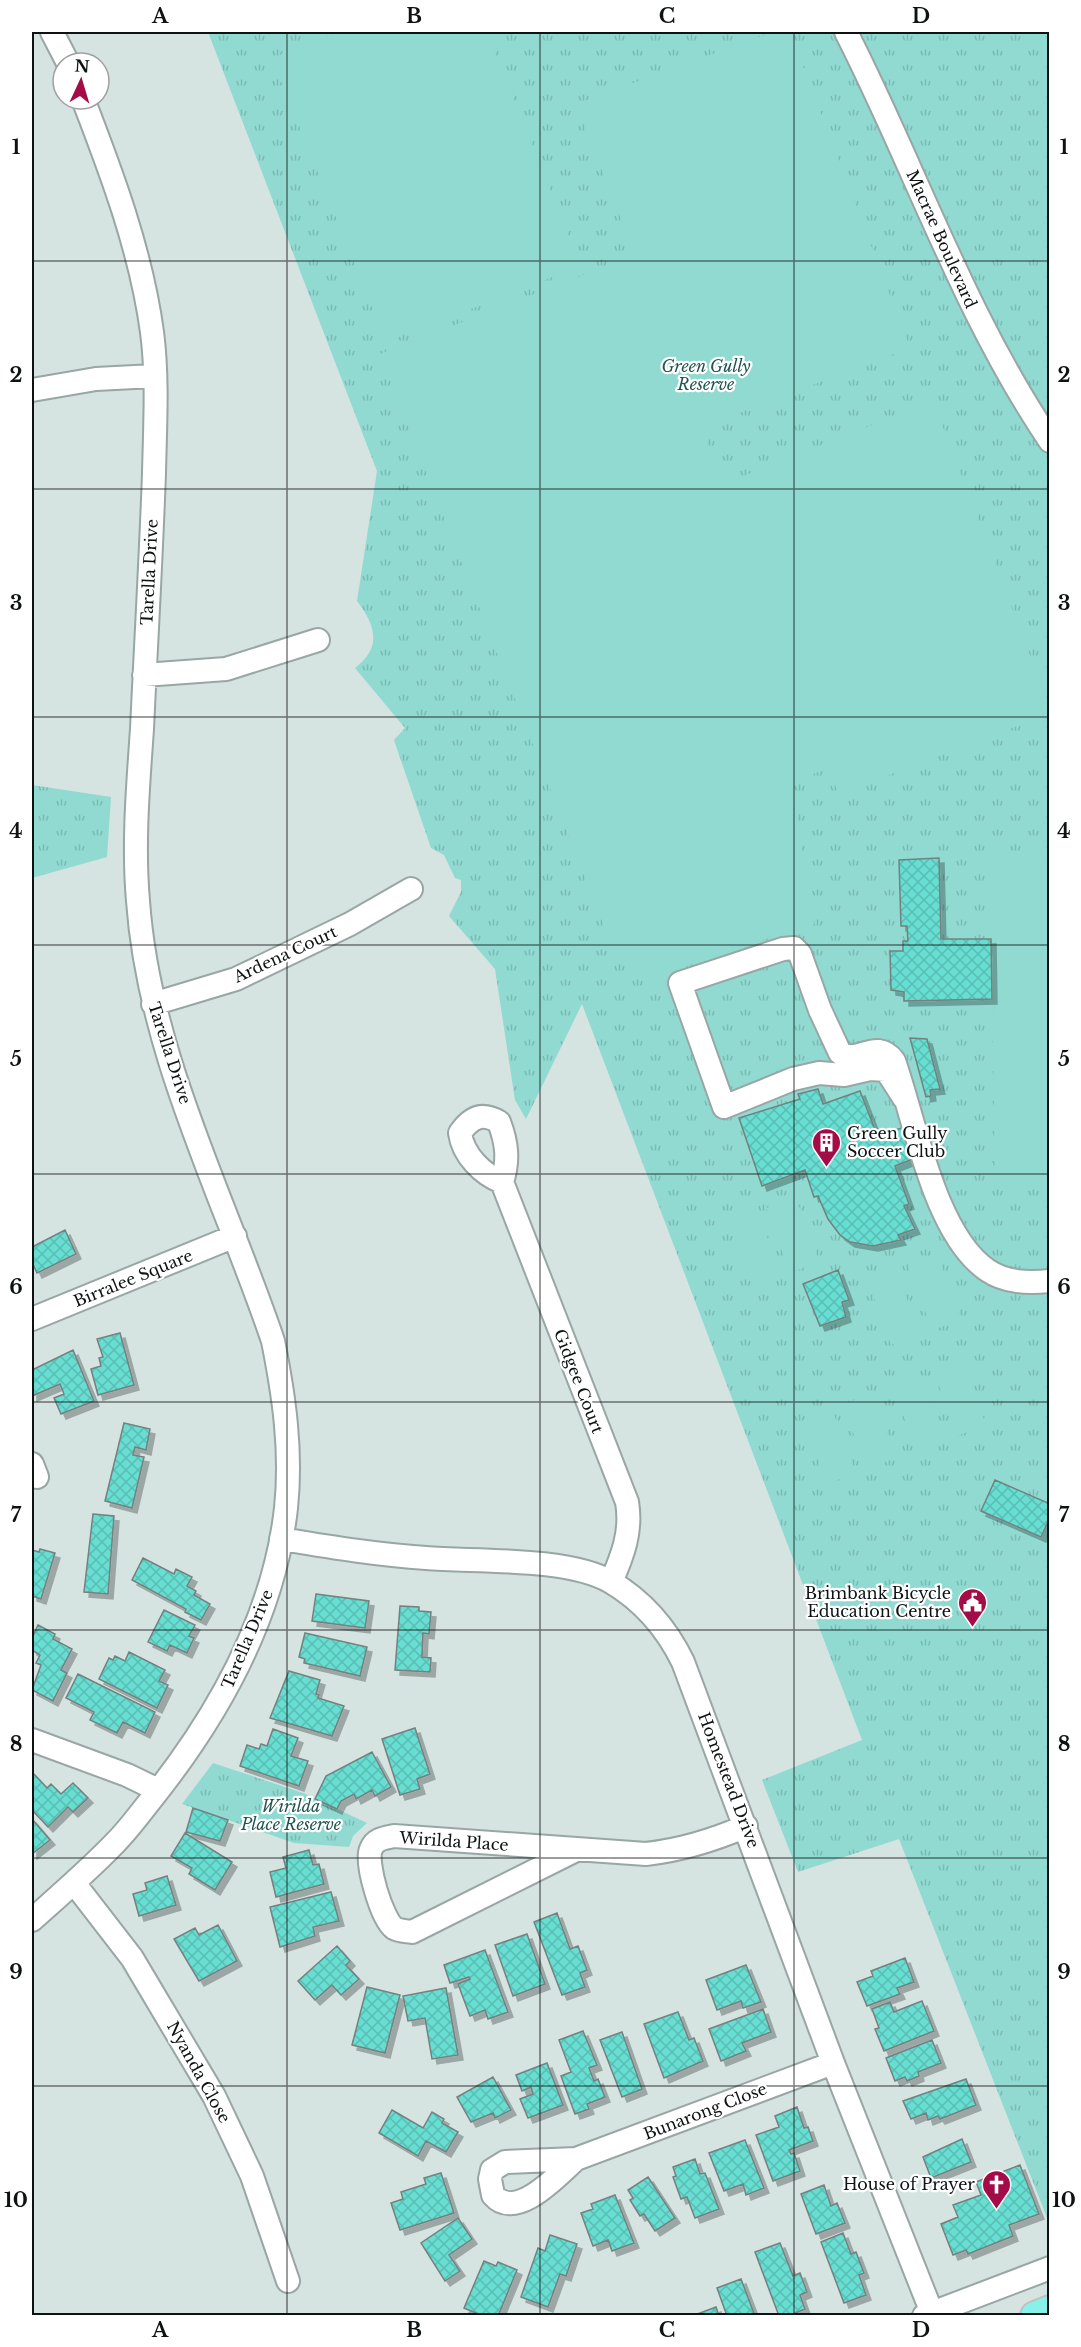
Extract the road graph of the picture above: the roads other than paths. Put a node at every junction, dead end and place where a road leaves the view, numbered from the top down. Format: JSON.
{"nodes":[{"id":1,"x":52,"y":32,"type":"edge"},
{"id":2,"x":846,"y":32,"type":"edge"},
{"id":3,"x":62,"y":51,"type":"edge"},
{"id":4,"x":87,"y":111,"type":"edge"},
{"id":5,"x":154,"y":376,"type":"junction"},
{"id":6,"x":32,"y":390,"type":"edge"},
{"id":7,"x":1050,"y":441,"type":"edge"},
{"id":8,"x":318,"y":640,"type":"dead end"},
{"id":9,"x":144,"y":675,"type":"junction"},
{"id":10,"x":411,"y":889,"type":"dead end"},
{"id":11,"x":153,"y":1004,"type":"junction"},
{"id":12,"x":904,"y":1098,"type":"junction"},
{"id":13,"x":502,"y":1182,"type":"dead end"},
{"id":14,"x":235,"y":1236,"type":"junction"},
{"id":15,"x":1050,"y":1281,"type":"edge"},
{"id":16,"x":32,"y":1319,"type":"edge"},
{"id":17,"x":281,"y":1539,"type":"junction"},
{"id":18,"x":610,"y":1582,"type":"junction"},
{"id":19,"x":32,"y":1740,"type":"edge"},
{"id":20,"x":158,"y":1791,"type":"junction"},
{"id":21,"x":746,"y":1826,"type":"junction"},
{"id":22,"x":576,"y":1850,"type":"junction"},
{"id":23,"x":74,"y":1883,"type":"junction"},
{"id":24,"x":32,"y":1920,"type":"edge"},
{"id":25,"x":833,"y":2063,"type":"junction"},
{"id":26,"x":576,"y":2159,"type":"dead end"},
{"id":27,"x":1050,"y":2268,"type":"edge"},
{"id":28,"x":288,"y":2281,"type":"dead end"},
{"id":29,"x":1050,"y":2310,"type":"edge"},
{"id":30,"x":928,"y":2314,"type":"edge"},
{"id":31,"x":1035,"y":2316,"type":"edge"}],
"edges":[{"from":1,"to":3,"type":"street"},
{"from":2,"to":7,"type":"street","name":"Macrae Boulevard"},
{"from":4,"to":5,"type":"street","name":"Tarella Drive"},
{"from":5,"to":6,"type":"street"},
{"from":5,"to":9,"type":"street","name":"Tarella Drive"},
{"from":8,"to":9,"type":"street"},
{"from":9,"to":11,"type":"street","name":"Tarella Drive"},
{"from":10,"to":11,"type":"street","name":"Ardena Court"},
{"from":11,"to":14,"type":"street","name":"Tarella Drive"},
{"from":12,"to":12,"type":"street"},
{"from":12,"to":15,"type":"street"},
{"from":13,"to":18,"type":"street","name":"Gidgee Court"},
{"from":14,"to":16,"type":"street","name":"Birralee Square"},
{"from":14,"to":17,"type":"street","name":"Tarella Drive"},
{"from":17,"to":18,"type":"street","name":"Homestead Drive"},
{"from":17,"to":20,"type":"street","name":"Tarella Drive"},
{"from":18,"to":21,"type":"street","name":"Homestead Drive"},
{"from":19,"to":20,"type":"street"},
{"from":20,"to":23,"type":"street","name":"Tarella Drive"},
{"from":21,"to":22,"type":"street","name":"Wirilda Place"},
{"from":21,"to":25,"type":"street","name":"Homestead Drive"},
{"from":22,"to":22,"type":"street","name":"Wirilda Place"},
{"from":23,"to":24,"type":"street","name":"Tarella Drive"},
{"from":23,"to":28,"type":"street","name":"Nyanda Close"},
{"from":25,"to":26,"type":"street","name":"Bunarong Close"},
{"from":25,"to":30,"type":"street","name":"Homestead Drive"},
{"from":27,"to":30,"type":"street"},
{"from":29,"to":31,"type":"main road"}]}
